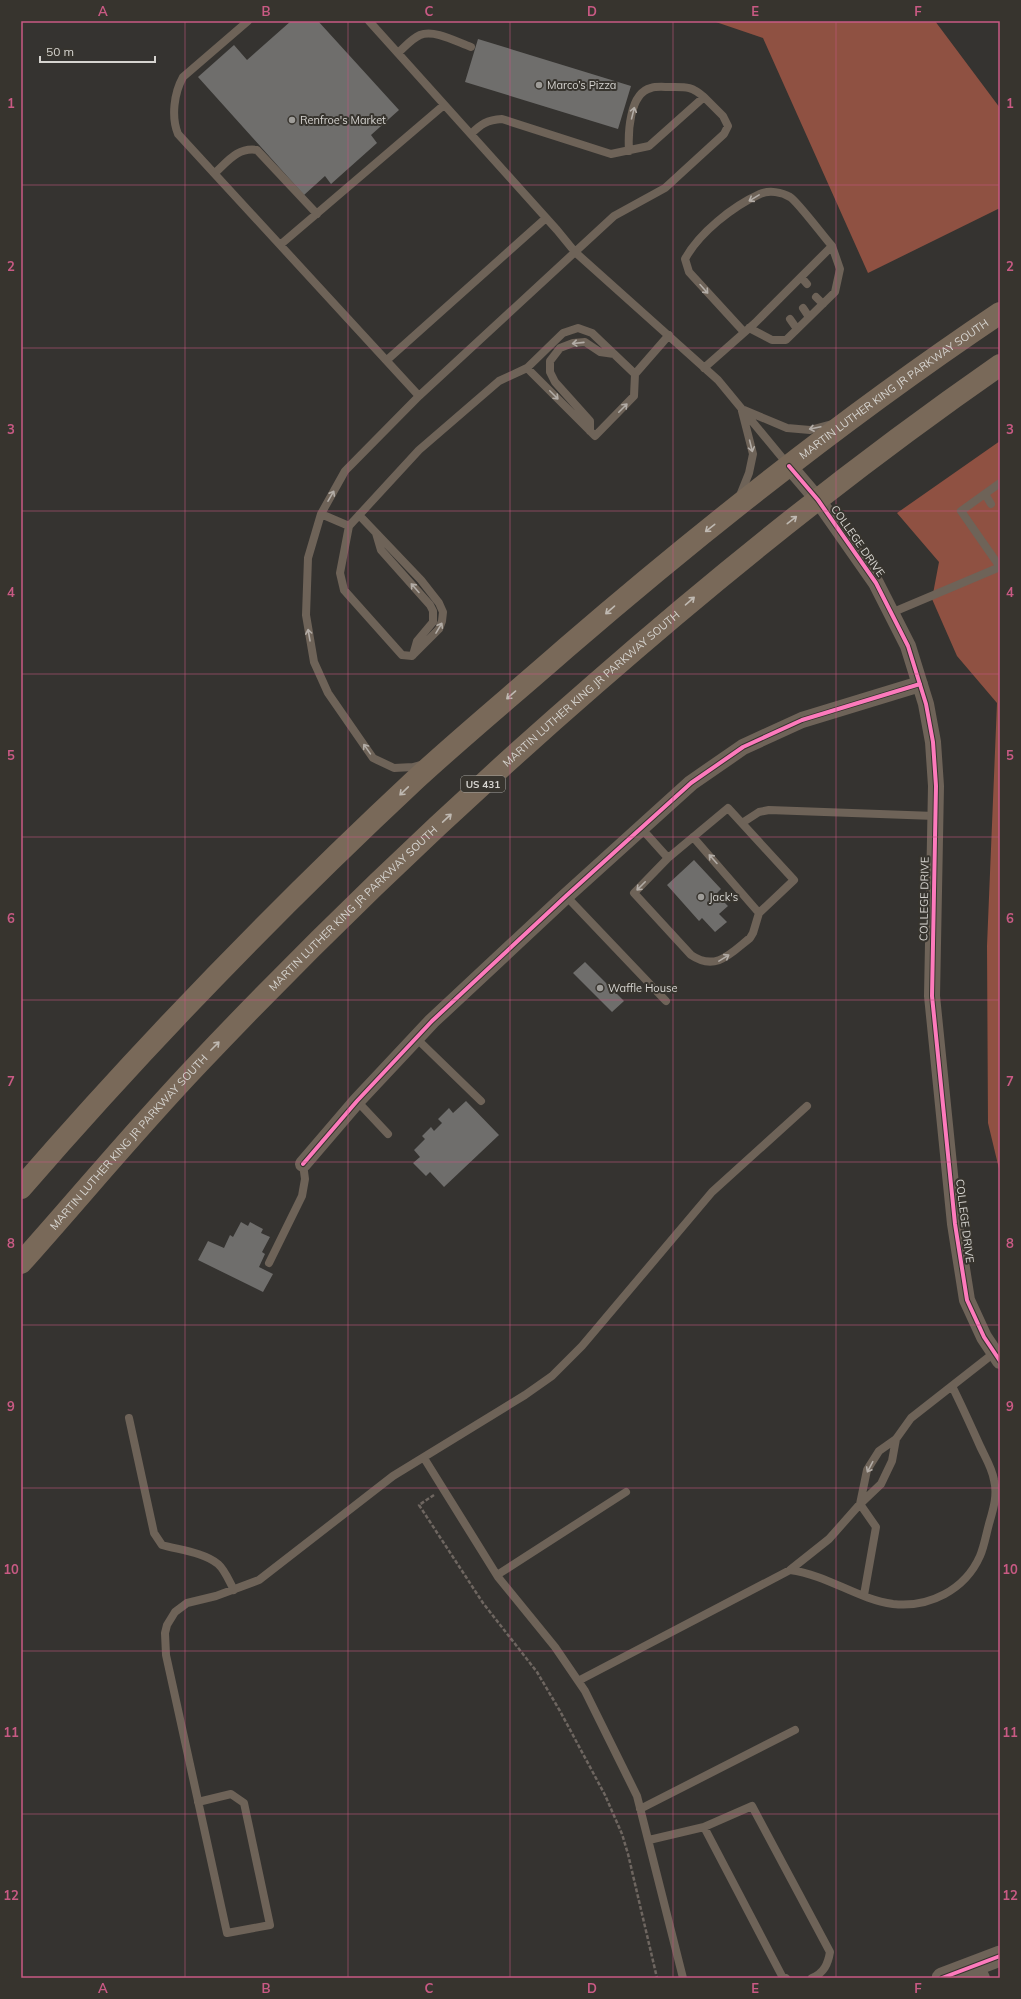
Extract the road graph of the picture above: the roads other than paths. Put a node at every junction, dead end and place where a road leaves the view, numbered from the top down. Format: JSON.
{"nodes":[{"id":1,"x":248,"y":21,"type":"edge"},
{"id":2,"x":369,"y":21,"type":"edge"},
{"id":3,"x":471,"y":47,"type":"dead end"},
{"id":4,"x":398,"y":53,"type":"junction"},
{"id":5,"x":704,"y":97,"type":"junction"},
{"id":6,"x":444,"y":105,"type":"junction"},
{"id":7,"x":471,"y":134,"type":"junction"},
{"id":8,"x":629,"y":151,"type":"junction"},
{"id":9,"x":215,"y":173,"type":"junction"},
{"id":10,"x":317,"y":214,"type":"junction"},
{"id":11,"x":546,"y":218,"type":"junction"},
{"id":12,"x":280,"y":244,"type":"junction"},
{"id":13,"x":832,"y":246,"type":"junction"},
{"id":14,"x":575,"y":252,"type":"junction"},
{"id":15,"x":801,"y":277,"type":"junction"},
{"id":16,"x":807,"y":284,"type":"dead end"},
{"id":17,"x":816,"y":296,"type":"dead end"},
{"id":18,"x":823,"y":304,"type":"junction"},
{"id":19,"x":803,"y":308,"type":"dead end"},
{"id":20,"x":1000,"y":313,"type":"edge"},
{"id":21,"x":810,"y":317,"type":"junction"},
{"id":22,"x":790,"y":319,"type":"dead end"},
{"id":23,"x":798,"y":328,"type":"junction"},
{"id":24,"x":746,"y":330,"type":"junction"},
{"id":25,"x":669,"y":335,"type":"junction"},
{"id":26,"x":614,"y":354,"type":"junction"},
{"id":27,"x":387,"y":360,"type":"junction"},
{"id":28,"x":1000,"y":365,"type":"edge"},
{"id":29,"x":527,"y":368,"type":"junction"},
{"id":30,"x":704,"y":368,"type":"junction"},
{"id":31,"x":635,"y":374,"type":"junction"},
{"id":32,"x":419,"y":396,"type":"junction"},
{"id":33,"x":741,"y":408,"type":"junction"},
{"id":34,"x":853,"y":418,"type":"junction"},
{"id":35,"x":590,"y":431,"type":"junction"},
{"id":36,"x":789,"y":466,"type":"junction"},
{"id":37,"x":1000,"y":483,"type":"edge"},
{"id":38,"x":984,"y":494,"type":"junction"},
{"id":39,"x":818,"y":500,"type":"junction"},
{"id":40,"x":992,"y":504,"type":"dead end"},
{"id":41,"x":734,"y":510,"type":"junction"},
{"id":42,"x":321,"y":514,"type":"junction"},
{"id":43,"x":359,"y":515,"type":"junction"},
{"id":44,"x":349,"y":526,"type":"junction"},
{"id":45,"x":1000,"y":567,"type":"edge"},
{"id":46,"x":891,"y":613,"type":"junction"},
{"id":47,"x":920,"y":684,"type":"junction"},
{"id":48,"x":440,"y":758,"type":"junction"},
{"id":49,"x":935,"y":816,"type":"junction"},
{"id":50,"x":742,"y":823,"type":"junction"},
{"id":51,"x":641,"y":828,"type":"junction"},
{"id":52,"x":693,"y":838,"type":"junction"},
{"id":53,"x":668,"y":858,"type":"junction"},
{"id":54,"x":566,"y":896,"type":"junction"},
{"id":55,"x":759,"y":913,"type":"junction"},
{"id":56,"x":666,"y":1000,"type":"dead end"},
{"id":57,"x":416,"y":1038,"type":"junction"},
{"id":58,"x":357,"y":1101,"type":"junction"},
{"id":59,"x":481,"y":1101,"type":"dead end"},
{"id":60,"x":807,"y":1106,"type":"dead end"},
{"id":61,"x":388,"y":1134,"type":"dead end"},
{"id":62,"x":303,"y":1164,"type":"joint"},
{"id":63,"x":21,"y":1188,"type":"edge"},
{"id":64,"x":21,"y":1263,"type":"edge"},
{"id":65,"x":269,"y":1263,"type":"dead end"},
{"id":66,"x":997,"y":1357,"type":"edge"},
{"id":67,"x":952,"y":1386,"type":"junction"},
{"id":68,"x":129,"y":1418,"type":"dead end"},
{"id":69,"x":896,"y":1439,"type":"junction"},
{"id":70,"x":424,"y":1458,"type":"junction"},
{"id":71,"x":626,"y":1492,"type":"dead end"},
{"id":72,"x":860,"y":1504,"type":"junction"},
{"id":73,"x":790,"y":1570,"type":"junction"},
{"id":74,"x":497,"y":1574,"type":"junction"},
{"id":75,"x":234,"y":1590,"type":"junction"},
{"id":76,"x":864,"y":1595,"type":"junction"},
{"id":77,"x":578,"y":1681,"type":"junction"},
{"id":78,"x":795,"y":1730,"type":"dead end"},
{"id":79,"x":198,"y":1802,"type":"junction"},
{"id":80,"x":640,"y":1809,"type":"junction"},
{"id":81,"x":704,"y":1827,"type":"junction"},
{"id":82,"x":649,"y":1840,"type":"junction"},
{"id":83,"x":1000,"y":1956,"type":"edge"},
{"id":84,"x":979,"y":1971,"type":"edge"},
{"id":85,"x":683,"y":1978,"type":"edge"},
{"id":86,"x":786,"y":1978,"type":"edge"},
{"id":87,"x":812,"y":1978,"type":"edge"},
{"id":88,"x":942,"y":1978,"type":"edge"}],
"edges":[{"from":1,"to":9,"type":"lane"},
{"from":2,"to":4,"type":"lane"},
{"from":3,"to":4,"type":"lane"},
{"from":4,"to":6,"type":"lane"},
{"from":5,"to":8,"type":"lane"},
{"from":8,"to":5,"type":"lane","one_way":true},
{"from":5,"to":14,"type":"lane"},
{"from":6,"to":7,"type":"lane"},
{"from":6,"to":10,"type":"lane"},
{"from":7,"to":8,"type":"lane"},
{"from":7,"to":11,"type":"lane"},
{"from":9,"to":10,"type":"lane"},
{"from":9,"to":12,"type":"lane"},
{"from":10,"to":12,"type":"lane"},
{"from":11,"to":14,"type":"lane"},
{"from":11,"to":27,"type":"lane"},
{"from":12,"to":27,"type":"lane"},
{"from":13,"to":15,"type":"lane"},
{"from":13,"to":18,"type":"lane"},
{"from":13,"to":24,"type":"lane","one_way":true},
{"from":14,"to":25,"type":"lane"},
{"from":14,"to":32,"type":"lane"},
{"from":15,"to":16,"type":"lane"},
{"from":15,"to":24,"type":"lane"},
{"from":17,"to":18,"type":"lane"},
{"from":18,"to":21,"type":"lane"},
{"from":19,"to":21,"type":"lane"},
{"from":20,"to":34,"type":"highway","name":"MARTIN LUTHER KING JR PARKWAY SOUTH"},
{"from":21,"to":23,"type":"lane"},
{"from":22,"to":23,"type":"lane"},
{"from":23,"to":24,"type":"lane"},
{"from":24,"to":30,"type":"lane"},
{"from":25,"to":30,"type":"lane"},
{"from":25,"to":31,"type":"lane"},
{"from":26,"to":29,"type":"lane"},
{"from":26,"to":31,"type":"lane"},
{"from":26,"to":35,"type":"lane","one_way":true},
{"from":27,"to":32,"type":"lane"},
{"from":28,"to":39,"type":"highway","name":"MARTIN LUTHER KING JR PARKWAY SOUTH","number":"US 431"},
{"from":29,"to":35,"type":"lane","one_way":true},
{"from":29,"to":43,"type":"lane"},
{"from":30,"to":33,"type":"lane"},
{"from":35,"to":31,"type":"lane","one_way":true},
{"from":42,"to":32,"type":"lane","one_way":true},
{"from":34,"to":33,"type":"lane","one_way":true},
{"from":33,"to":36,"type":"lane"},
{"from":33,"to":41,"type":"lane","one_way":true},
{"from":34,"to":36,"type":"highway","name":"MARTIN LUTHER KING JR PARKWAY SOUTH"},
{"from":36,"to":39,"type":"street","name":"COLLEGE DRIVE"},
{"from":36,"to":41,"type":"highway","name":"MARTIN LUTHER KING JR PARKWAY SOUTH"},
{"from":37,"to":38,"type":"lane"},
{"from":38,"to":40,"type":"lane"},
{"from":38,"to":45,"type":"lane"},
{"from":39,"to":46,"type":"street","name":"COLLEGE DRIVE"},
{"from":64,"to":39,"type":"highway","name":"MARTIN LUTHER KING JR PARKWAY SOUTH","number":"US 431","one_way":true},
{"from":41,"to":48,"type":"highway","name":"MARTIN LUTHER KING JR PARKWAY SOUTH","one_way":true},
{"from":42,"to":44,"type":"lane"},
{"from":48,"to":42,"type":"lane","one_way":true},
{"from":43,"to":44,"type":"lane"},
{"from":44,"to":43,"type":"lane","one_way":true},
{"from":45,"to":46,"type":"lane"},
{"from":46,"to":47,"type":"street","name":"COLLEGE DRIVE"},
{"from":47,"to":49,"type":"street","name":"COLLEGE DRIVE"},
{"from":47,"to":51,"type":"street"},
{"from":48,"to":63,"type":"highway","name":"MARTIN LUTHER KING JR PARKWAY SOUTH","one_way":true},
{"from":49,"to":50,"type":"lane"},
{"from":49,"to":66,"type":"street","name":"COLLEGE DRIVE"},
{"from":50,"to":52,"type":"lane"},
{"from":50,"to":55,"type":"lane"},
{"from":51,"to":53,"type":"lane"},
{"from":51,"to":54,"type":"street"},
{"from":52,"to":53,"type":"lane"},
{"from":55,"to":52,"type":"lane","one_way":true},
{"from":53,"to":55,"type":"lane","one_way":true},
{"from":54,"to":56,"type":"lane"},
{"from":54,"to":57,"type":"street"},
{"from":57,"to":58,"type":"street"},
{"from":57,"to":59,"type":"lane"},
{"from":58,"to":61,"type":"lane"},
{"from":58,"to":62,"type":"street"},
{"from":60,"to":70,"type":"lane"},
{"from":62,"to":65,"type":"lane"},
{"from":66,"to":67,"type":"lane"},
{"from":67,"to":69,"type":"lane"},
{"from":67,"to":76,"type":"lane"},
{"from":68,"to":75,"type":"lane"},
{"from":69,"to":72,"type":"lane"},
{"from":69,"to":72,"type":"lane","one_way":true},
{"from":70,"to":74,"type":"lane"},
{"from":70,"to":75,"type":"lane"},
{"from":71,"to":74,"type":"lane"},
{"from":72,"to":73,"type":"lane"},
{"from":72,"to":76,"type":"lane"},
{"from":73,"to":76,"type":"lane"},
{"from":73,"to":77,"type":"lane"},
{"from":74,"to":77,"type":"lane"},
{"from":75,"to":79,"type":"lane"},
{"from":77,"to":80,"type":"lane"},
{"from":78,"to":80,"type":"lane"},
{"from":79,"to":79,"type":"lane"},
{"from":80,"to":82,"type":"lane"},
{"from":81,"to":82,"type":"lane"},
{"from":81,"to":86,"type":"lane"},
{"from":81,"to":87,"type":"lane"},
{"from":82,"to":85,"type":"lane"},
{"from":83,"to":84,"type":"street"},
{"from":84,"to":88,"type":"street"}]}
